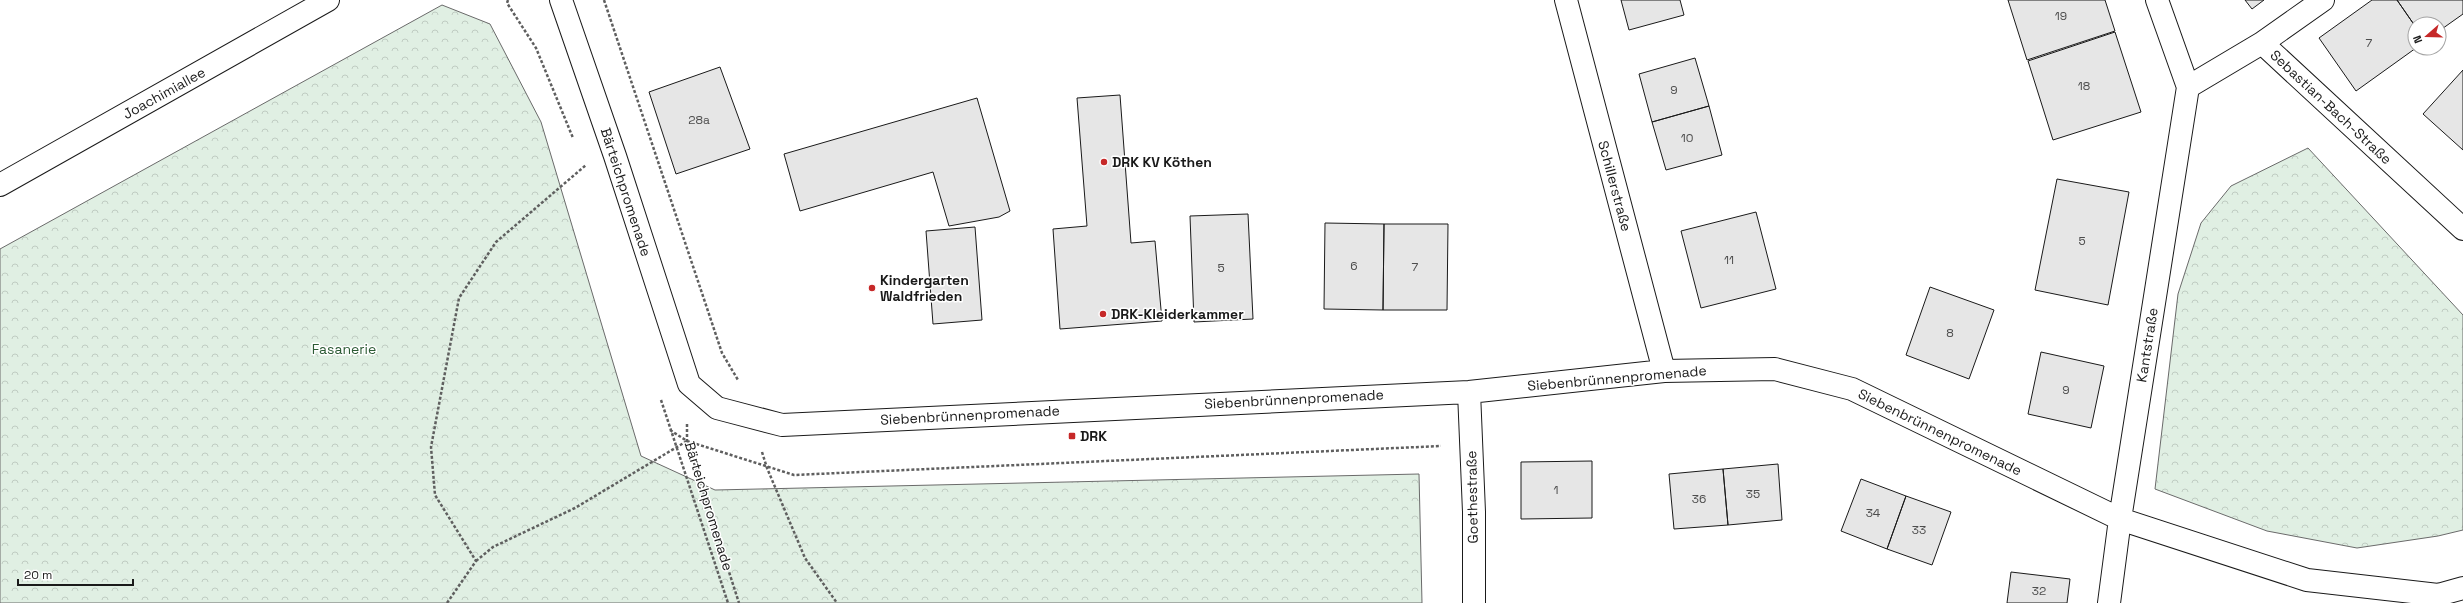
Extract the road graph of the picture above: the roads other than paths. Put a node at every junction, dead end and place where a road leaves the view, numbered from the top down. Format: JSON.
{"nodes":[{"id":1,"x":328,"y":0,"type":"edge"},
{"id":2,"x":561,"y":0,"type":"edge"},
{"id":3,"x":1566,"y":0,"type":"edge"},
{"id":4,"x":2157,"y":0,"type":"edge"},
{"id":5,"x":2323,"y":0,"type":"edge"},
{"id":6,"x":2262,"y":44,"type":"junction"},
{"id":7,"x":2188,"y":87,"type":"junction"},
{"id":8,"x":0,"y":185,"type":"edge"},
{"id":9,"x":2463,"y":229,"type":"edge"},
{"id":10,"x":1664,"y":371,"type":"junction"},
{"id":11,"x":1469,"y":392,"type":"junction"},
{"id":12,"x":752,"y":418,"type":"joint"},
{"id":13,"x":2120,"y":519,"type":"junction"},
{"id":14,"x":2463,"y":588,"type":"edge"},
{"id":15,"x":1474,"y":603,"type":"edge"},
{"id":16,"x":2109,"y":603,"type":"edge"}],
"edges":[{"from":1,"to":8,"type":"street","name":"Joachimiallee"},
{"from":2,"to":12,"type":"street","name":"Bärteichpromenade"},
{"from":3,"to":10,"type":"street","name":"Schillerstraße"},
{"from":4,"to":7,"type":"street"},
{"from":5,"to":6,"type":"street"},
{"from":6,"to":7,"type":"street","name":"Sebastian-Bach-Straße"},
{"from":6,"to":9,"type":"street","name":"Sebastian-Bach-Straße"},
{"from":7,"to":13,"type":"street","name":"Kantstraße"},
{"from":10,"to":11,"type":"street","name":"Siebenbrünnenpromenade"},
{"from":10,"to":13,"type":"street","name":"Siebenbrünnenpromenade"},
{"from":11,"to":12,"type":"street","name":"Siebenbrünnenpromenade"},
{"from":11,"to":15,"type":"street","name":"Goethestraße"},
{"from":13,"to":14,"type":"street","name":"Siebenbrünnenpromenade"},
{"from":13,"to":16,"type":"street","name":"Kantstraße"}]}
